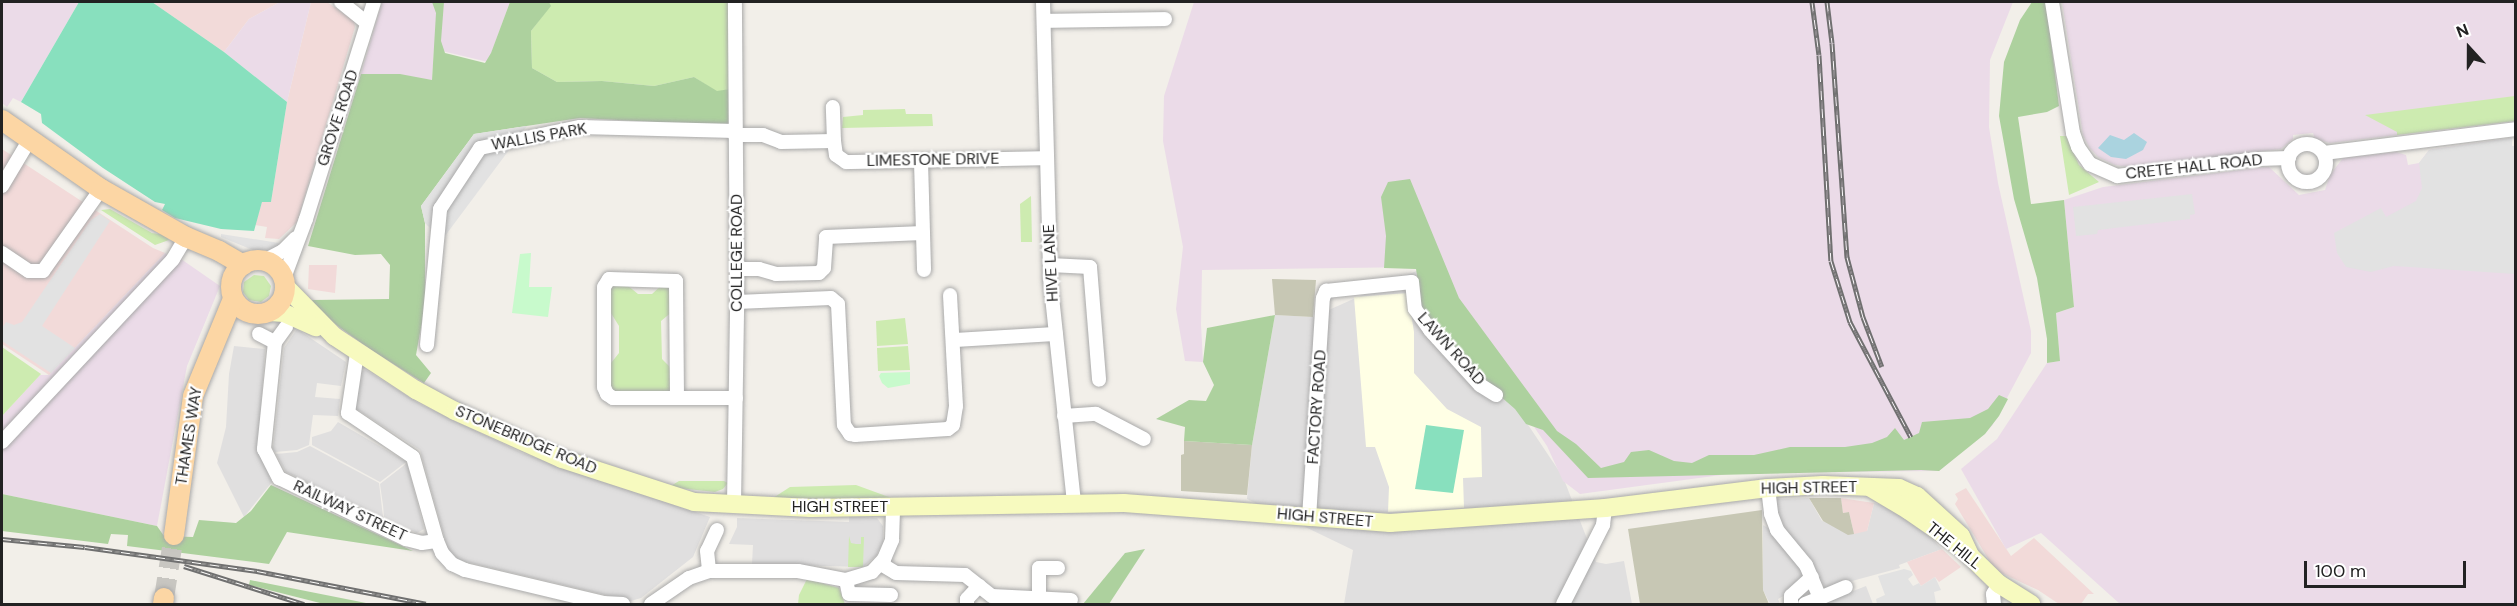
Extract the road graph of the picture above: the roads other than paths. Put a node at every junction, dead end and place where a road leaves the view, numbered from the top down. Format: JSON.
{"nodes":[{"id":1,"x":340,"y":2,"type":"edge"},
{"id":2,"x":374,"y":2,"type":"edge"},
{"id":3,"x":735,"y":2,"type":"edge"},
{"id":4,"x":1043,"y":2,"type":"edge"},
{"id":5,"x":2052,"y":2,"type":"edge"},
{"id":6,"x":1165,"y":19,"type":"dead end"},
{"id":7,"x":1044,"y":21,"type":"junction"},
{"id":8,"x":367,"y":23,"type":"junction"},
{"id":9,"x":833,"y":107,"type":"dead end"},
{"id":10,"x":2,"y":120,"type":"edge"},
{"id":11,"x":2516,"y":129,"type":"edge"},
{"id":12,"x":735,"y":133,"type":"junction"},
{"id":13,"x":30,"y":140,"type":"junction"},
{"id":14,"x":834,"y":141,"type":"junction"},
{"id":15,"x":2324,"y":153,"type":"junction"},
{"id":16,"x":1047,"y":158,"type":"junction"},
{"id":17,"x":2289,"y":158,"type":"junction"},
{"id":18,"x":921,"y":160,"type":"junction"},
{"id":19,"x":2,"y":186,"type":"edge"},
{"id":20,"x":101,"y":189,"type":"junction"},
{"id":21,"x":922,"y":233,"type":"junction"},
{"id":22,"x":300,"y":235,"type":"junction"},
{"id":23,"x":186,"y":237,"type":"junction"},
{"id":24,"x":2,"y":254,"type":"edge"},
{"id":25,"x":264,"y":261,"type":"junction"},
{"id":26,"x":1050,"y":265,"type":"junction"},
{"id":27,"x":737,"y":269,"type":"junction"},
{"id":28,"x":924,"y":270,"type":"dead end"},
{"id":29,"x":238,"y":271,"type":"junction"},
{"id":30,"x":285,"y":283,"type":"junction"},
{"id":31,"x":950,"y":295,"type":"dead end"},
{"id":32,"x":1323,"y":296,"type":"joint"},
{"id":33,"x":233,"y":299,"type":"junction"},
{"id":34,"x":737,"y":302,"type":"junction"},
{"id":35,"x":261,"y":313,"type":"junction"},
{"id":36,"x":286,"y":327,"type":"dead end"},
{"id":37,"x":259,"y":334,"type":"dead end"},
{"id":38,"x":1056,"y":334,"type":"junction"},
{"id":39,"x":334,"y":336,"type":"junction"},
{"id":40,"x":216,"y":340,"type":"junction"},
{"id":41,"x":954,"y":340,"type":"junction"},
{"id":42,"x":275,"y":342,"type":"junction"},
{"id":43,"x":427,"y":345,"type":"dead end"},
{"id":44,"x":357,"y":352,"type":"junction"},
{"id":45,"x":1099,"y":380,"type":"dead end"},
{"id":46,"x":1496,"y":395,"type":"dead end"},
{"id":47,"x":677,"y":397,"type":"junction"},
{"id":48,"x":736,"y":398,"type":"junction"},
{"id":49,"x":1064,"y":416,"type":"junction"},
{"id":50,"x":1144,"y":439,"type":"dead end"},
{"id":51,"x":2,"y":442,"type":"edge"},
{"id":52,"x":1868,"y":487,"type":"junction"},
{"id":53,"x":1768,"y":488,"type":"junction"},
{"id":54,"x":1074,"y":503,"type":"junction"},
{"id":55,"x":734,"y":504,"type":"junction"},
{"id":56,"x":893,"y":508,"type":"junction"},
{"id":57,"x":1605,"y":508,"type":"junction"},
{"id":58,"x":1908,"y":510,"type":"joint"},
{"id":59,"x":1309,"y":518,"type":"junction"},
{"id":60,"x":717,"y":530,"type":"dead end"},
{"id":61,"x":174,"y":535,"type":"tunnel mouth"},
{"id":62,"x":437,"y":542,"type":"junction"},
{"id":63,"x":1971,"y":557,"type":"junction"},
{"id":64,"x":881,"y":564,"type":"junction"},
{"id":65,"x":1058,"y":568,"type":"dead end"},
{"id":66,"x":709,"y":571,"type":"junction"},
{"id":67,"x":1812,"y":577,"type":"junction"},
{"id":68,"x":846,"y":580,"type":"junction"},
{"id":69,"x":1999,"y":584,"type":"junction"},
{"id":70,"x":979,"y":586,"type":"junction"},
{"id":71,"x":1846,"y":587,"type":"dead end"},
{"id":72,"x":891,"y":595,"type":"dead end"},
{"id":73,"x":1039,"y":598,"type":"junction"},
{"id":74,"x":1820,"y":598,"type":"junction"},
{"id":75,"x":1071,"y":600,"type":"dead end"},
{"id":76,"x":622,"y":604,"type":"edge"},
{"id":77,"x":651,"y":604,"type":"edge"},
{"id":78,"x":967,"y":604,"type":"edge"},
{"id":79,"x":1563,"y":604,"type":"edge"},
{"id":80,"x":1791,"y":604,"type":"edge"},
{"id":81,"x":1805,"y":604,"type":"edge"},
{"id":82,"x":1994,"y":604,"type":"edge"},
{"id":83,"x":2031,"y":604,"type":"edge"}],
"edges":[{"from":1,"to":8,"type":"street"},
{"from":2,"to":8,"type":"street","name":"GROVE ROAD"},
{"from":3,"to":12,"type":"street","name":"COLLEGE ROAD"},
{"from":4,"to":7,"type":"street","name":"HIVE LANE"},
{"from":5,"to":17,"type":"street","name":"CRETE HALL ROAD"},
{"from":6,"to":7,"type":"street"},
{"from":7,"to":16,"type":"street","name":"HIVE LANE"},
{"from":8,"to":22,"type":"street","name":"GROVE ROAD"},
{"from":9,"to":14,"type":"street"},
{"from":10,"to":13,"type":"main road"},
{"from":11,"to":15,"type":"street","name":"CRETE HALL ROAD"},
{"from":12,"to":14,"type":"street","name":"WALLIS PARK"},
{"from":12,"to":27,"type":"street","name":"COLLEGE ROAD"},
{"from":12,"to":43,"type":"street","name":"WALLIS PARK"},
{"from":13,"to":19,"type":"street"},
{"from":13,"to":20,"type":"main road"},
{"from":14,"to":18,"type":"street","name":"LIMESTONE DRIVE"},
{"from":15,"to":17,"type":"street","name":"CRETE HALL ROAD"},
{"from":15,"to":17,"type":"street"},
{"from":16,"to":18,"type":"street","name":"LIMESTONE DRIVE"},
{"from":16,"to":26,"type":"street","name":"HIVE LANE"},
{"from":18,"to":21,"type":"street"},
{"from":20,"to":23,"type":"main road"},
{"from":20,"to":24,"type":"street"},
{"from":21,"to":27,"type":"street"},
{"from":21,"to":28,"type":"street"},
{"from":22,"to":25,"type":"street"},
{"from":22,"to":30,"type":"street","name":"GROVE ROAD"},
{"from":23,"to":29,"type":"main road"},
{"from":23,"to":51,"type":"street"},
{"from":25,"to":29,"type":"main road"},
{"from":25,"to":30,"type":"main road"},
{"from":26,"to":38,"type":"street","name":"HIVE LANE"},
{"from":26,"to":45,"type":"street"},
{"from":27,"to":34,"type":"street","name":"COLLEGE ROAD"},
{"from":29,"to":33,"type":"main road"},
{"from":30,"to":35,"type":"main road"},
{"from":30,"to":39,"type":"main road","name":"STONEBRIDGE ROAD"},
{"from":31,"to":41,"type":"street"},
{"from":32,"to":46,"type":"street","name":"LAWN ROAD"},
{"from":32,"to":59,"type":"street","name":"FACTORY ROAD"},
{"from":33,"to":35,"type":"main road"},
{"from":33,"to":40,"type":"main road","name":"THAMES WAY"},
{"from":34,"to":41,"type":"street"},
{"from":34,"to":48,"type":"street","name":"COLLEGE ROAD"},
{"from":35,"to":39,"type":"main road","name":"STONEBRIDGE ROAD"},
{"from":35,"to":40,"type":"main road"},
{"from":36,"to":42,"type":"street"},
{"from":37,"to":42,"type":"street"},
{"from":38,"to":41,"type":"street"},
{"from":38,"to":49,"type":"street","name":"HIVE LANE"},
{"from":39,"to":44,"type":"main road","name":"STONEBRIDGE ROAD"},
{"from":40,"to":61,"type":"main road","name":"THAMES WAY"},
{"from":42,"to":62,"type":"street","name":"RAILWAY STREET"},
{"from":44,"to":55,"type":"main road","name":"STONEBRIDGE ROAD"},
{"from":44,"to":62,"type":"street"},
{"from":47,"to":47,"type":"street"},
{"from":47,"to":48,"type":"street"},
{"from":48,"to":55,"type":"street","name":"COLLEGE ROAD"},
{"from":49,"to":50,"type":"street"},
{"from":49,"to":54,"type":"street","name":"HIVE LANE"},
{"from":52,"to":53,"type":"main road","name":"HIGH STREET"},
{"from":52,"to":58,"type":"main road","name":"HIGH STREET"},
{"from":52,"to":63,"type":"main road"},
{"from":53,"to":57,"type":"main road","name":"HIGH STREET"},
{"from":53,"to":67,"type":"street"},
{"from":54,"to":56,"type":"main road","name":"HIGH STREET"},
{"from":54,"to":59,"type":"main road","name":"HIGH STREET"},
{"from":55,"to":56,"type":"main road","name":"HIGH STREET"},
{"from":56,"to":64,"type":"street"},
{"from":57,"to":59,"type":"main road","name":"HIGH STREET"},
{"from":57,"to":79,"type":"street"},
{"from":58,"to":63,"type":"main road","name":"THE HILL"},
{"from":60,"to":66,"type":"street"},
{"from":62,"to":76,"type":"street"},
{"from":63,"to":69,"type":"main road","name":"THE HILL"},
{"from":64,"to":68,"type":"street"},
{"from":64,"to":70,"type":"street"},
{"from":65,"to":73,"type":"street"},
{"from":66,"to":68,"type":"street"},
{"from":66,"to":77,"type":"street"},
{"from":67,"to":74,"type":"street"},
{"from":67,"to":80,"type":"street"},
{"from":68,"to":72,"type":"street"},
{"from":69,"to":82,"type":"street"},
{"from":69,"to":83,"type":"main road","name":"THE HILL"},
{"from":70,"to":73,"type":"street"},
{"from":70,"to":78,"type":"street"},
{"from":71,"to":74,"type":"street"},
{"from":73,"to":75,"type":"street"},
{"from":74,"to":81,"type":"street"}]}
